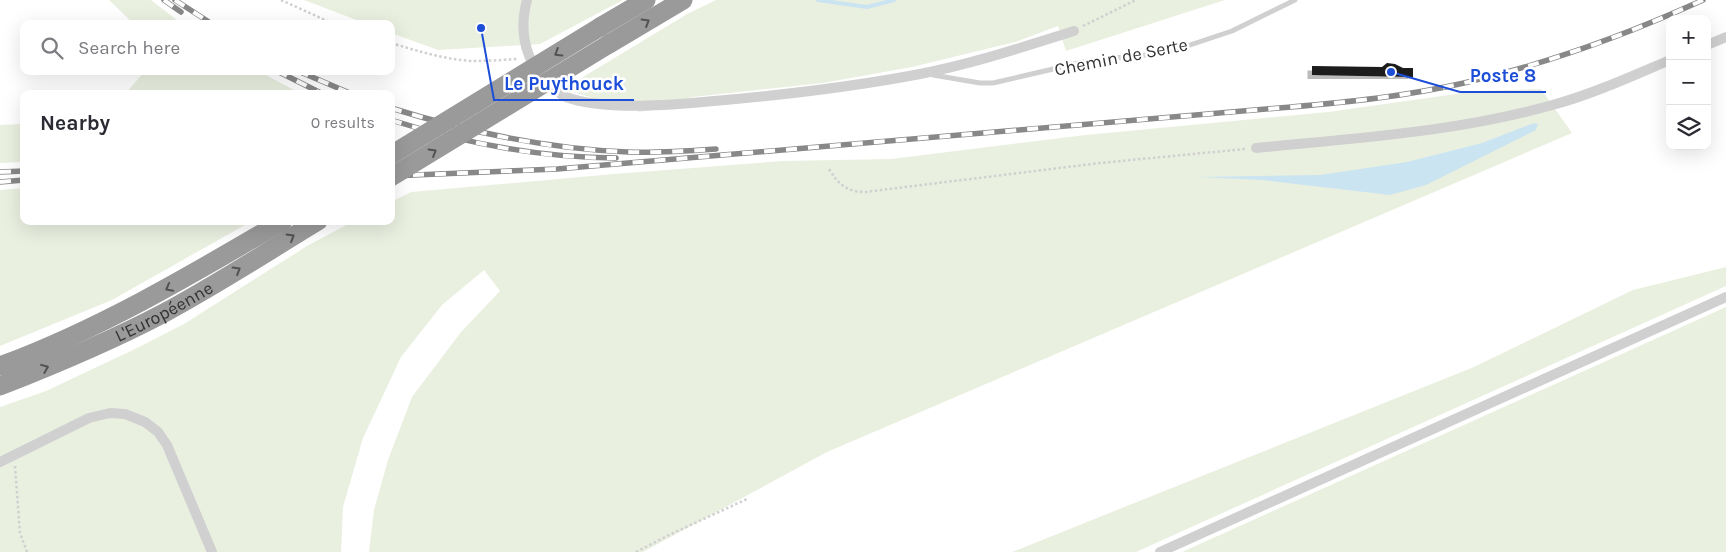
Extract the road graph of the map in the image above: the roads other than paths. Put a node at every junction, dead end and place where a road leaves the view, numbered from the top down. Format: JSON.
{"nodes":[{"id":1,"x":527,"y":0,"type":"edge"},
{"id":2,"x":646,"y":0,"type":"edge"},
{"id":3,"x":683,"y":0,"type":"edge"},
{"id":4,"x":1295,"y":0,"type":"edge"},
{"id":5,"x":1074,"y":31,"type":"road end"},
{"id":6,"x":1726,"y":37,"type":"edge"},
{"id":7,"x":1711,"y":43,"type":"edge"},
{"id":8,"x":1666,"y":62,"type":"edge"},
{"id":9,"x":921,"y":74,"type":"junction"},
{"id":10,"x":1256,"y":148,"type":"road end"},
{"id":11,"x":395,"y":153,"type":"edge"},
{"id":12,"x":395,"y":175,"type":"edge"},
{"id":13,"x":276,"y":225,"type":"edge"},
{"id":14,"x":312,"y":225,"type":"edge"},
{"id":15,"x":1726,"y":297,"type":"edge"},
{"id":16,"x":0,"y":366,"type":"edge"},
{"id":17,"x":0,"y":386,"type":"edge"},
{"id":18,"x":0,"y":462,"type":"edge"},
{"id":19,"x":212,"y":552,"type":"edge"},
{"id":20,"x":1160,"y":552,"type":"edge"}],
"edges":[{"from":1,"to":9,"type":"street","name":"Chemin de Serte"},
{"from":2,"to":11,"type":"highway","one_way":true,"bridge":true},
{"from":12,"to":3,"type":"highway","one_way":true,"bridge":true},
{"from":4,"to":9,"type":"lane","name":"Chemin de Serte"},
{"from":5,"to":9,"type":"street"},
{"from":6,"to":7,"type":"street"},
{"from":8,"to":10,"type":"street"},
{"from":13,"to":16,"type":"highway","name":"L'Européenne","one_way":true},
{"from":17,"to":14,"type":"highway","name":"L'Européenne","one_way":true},
{"from":15,"to":20,"type":"street"},
{"from":18,"to":19,"type":"street"}]}
